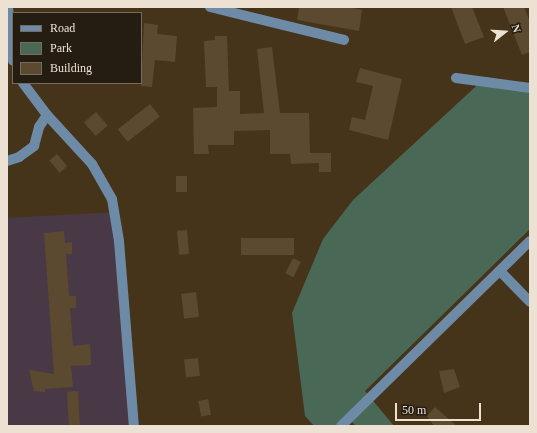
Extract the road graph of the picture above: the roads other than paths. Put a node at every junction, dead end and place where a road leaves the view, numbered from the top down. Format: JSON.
{"nodes":[{"id":1,"x":8,"y":7,"type":"edge"},
{"id":2,"x":210,"y":7,"type":"edge"},
{"id":3,"x":344,"y":40,"type":"dead end"},
{"id":4,"x":12,"y":50,"type":"edge"},
{"id":5,"x":456,"y":78,"type":"dead end"},
{"id":6,"x":24,"y":84,"type":"edge"},
{"id":7,"x":530,"y":88,"type":"edge"},
{"id":8,"x":48,"y":115,"type":"junction"},
{"id":9,"x":7,"y":162,"type":"edge"},
{"id":10,"x":530,"y":241,"type":"edge"},
{"id":11,"x":500,"y":271,"type":"junction"},
{"id":12,"x":530,"y":302,"type":"edge"},
{"id":13,"x":134,"y":426,"type":"edge"},
{"id":14,"x":341,"y":426,"type":"edge"}],
"edges":[{"from":1,"to":4,"type":"street"},
{"from":2,"to":3,"type":"street"},
{"from":5,"to":7,"type":"street"},
{"from":6,"to":8,"type":"street"},
{"from":8,"to":9,"type":"street"},
{"from":8,"to":13,"type":"street"},
{"from":10,"to":11,"type":"street"},
{"from":11,"to":12,"type":"street"},
{"from":11,"to":14,"type":"street"}]}
